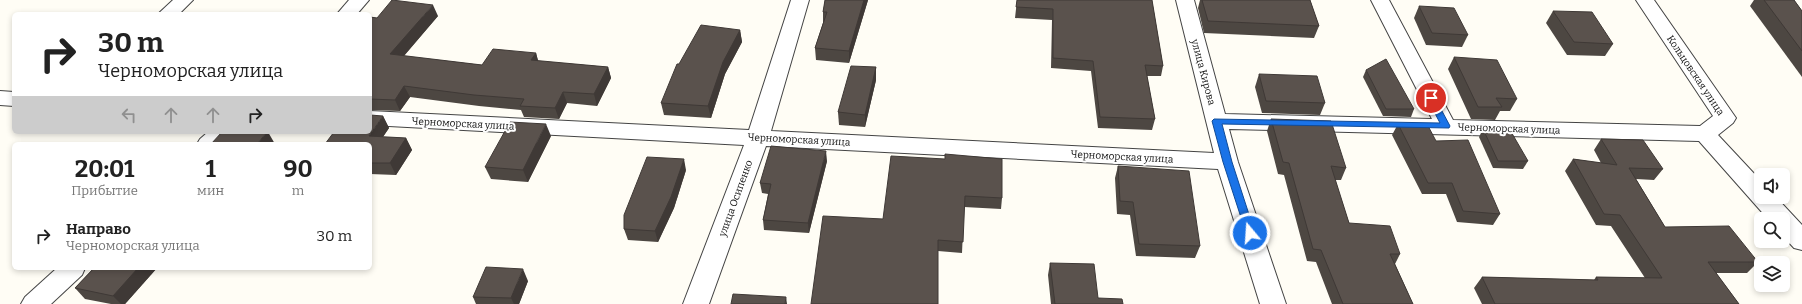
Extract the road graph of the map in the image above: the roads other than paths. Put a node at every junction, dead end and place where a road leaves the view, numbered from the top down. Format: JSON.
{"nodes":[{"id":1,"x":184,"y":0,"type":"edge"},
{"id":2,"x":360,"y":0,"type":"edge"},
{"id":3,"x":800,"y":0,"type":"edge"},
{"id":4,"x":1185,"y":0,"type":"edge"},
{"id":5,"x":1380,"y":0,"type":"edge"},
{"id":6,"x":1645,"y":0,"type":"edge"},
{"id":7,"x":169,"y":12,"type":"edge"},
{"id":8,"x":348,"y":12,"type":"edge"},
{"id":9,"x":0,"y":98,"type":"edge"},
{"id":10,"x":12,"y":99,"type":"edge"},
{"id":11,"x":372,"y":118,"type":"edge"},
{"id":12,"x":1217,"y":121,"type":"junction"},
{"id":13,"x":1446,"y":126,"type":"junction"},
{"id":14,"x":220,"y":134,"type":"edge"},
{"id":15,"x":1705,"y":134,"type":"junction"},
{"id":16,"x":758,"y":137,"type":"junction"},
{"id":17,"x":210,"y":142,"type":"edge"},
{"id":18,"x":1228,"y":162,"type":"junction"},
{"id":19,"x":1754,"y":187,"type":"edge"},
{"id":20,"x":1769,"y":204,"type":"edge"},
{"id":21,"x":1775,"y":212,"type":"edge"},
{"id":22,"x":1790,"y":228,"type":"edge"},
{"id":23,"x":1802,"y":241,"type":"edge"},
{"id":24,"x":71,"y":270,"type":"edge"},
{"id":25,"x":34,"y":304,"type":"edge"},
{"id":26,"x":696,"y":304,"type":"edge"},
{"id":27,"x":1273,"y":304,"type":"edge"}],
"edges":[{"from":1,"to":7,"type":"street"},
{"from":2,"to":8,"type":"street"},
{"from":3,"to":16,"type":"street","name":"улица Осипенко"},
{"from":4,"to":12,"type":"street","name":"улица Кирова"},
{"from":5,"to":13,"type":"street"},
{"from":6,"to":15,"type":"street","name":"Кольцовская улица"},
{"from":9,"to":10,"type":"street"},
{"from":11,"to":16,"type":"street","name":"Черноморская улица"},
{"from":12,"to":13,"type":"street","name":"Черноморская улица"},
{"from":12,"to":18,"type":"street","name":"улица Кирова"},
{"from":13,"to":15,"type":"street","name":"Черноморская улица"},
{"from":14,"to":17,"type":"street"},
{"from":15,"to":19,"type":"street"},
{"from":16,"to":18,"type":"street","name":"Черноморская улица"},
{"from":16,"to":26,"type":"street","name":"улица Осипенко"},
{"from":18,"to":27,"type":"street","name":"улица Кирова"},
{"from":20,"to":21,"type":"street"},
{"from":22,"to":23,"type":"street"},
{"from":24,"to":25,"type":"street"}]}
